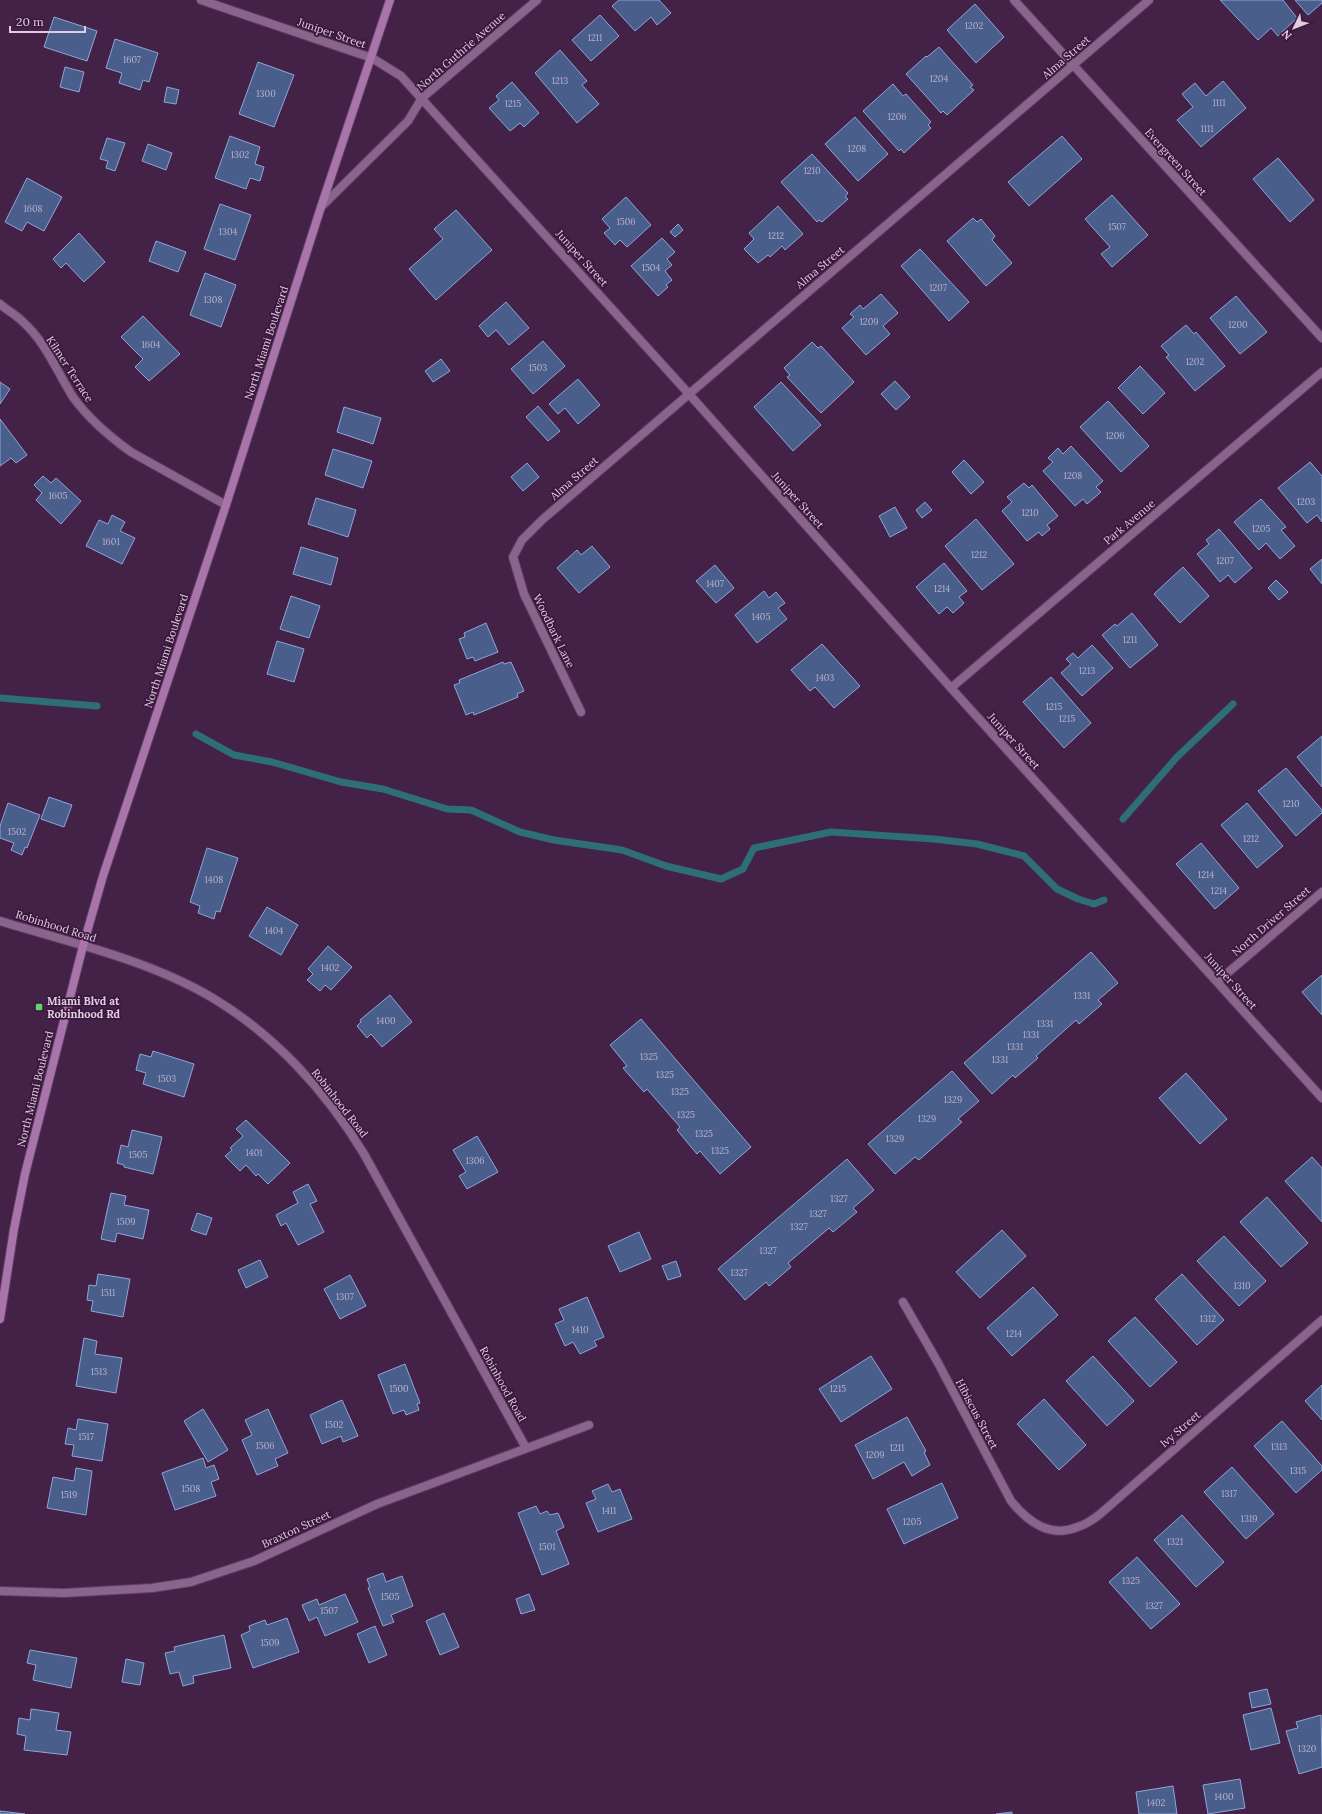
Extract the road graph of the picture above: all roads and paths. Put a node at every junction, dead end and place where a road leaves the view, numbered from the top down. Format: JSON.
{"nodes":[{"id":1,"x":200,"y":0,"type":"edge"},
{"id":2,"x":390,"y":0,"type":"edge"},
{"id":3,"x":537,"y":0,"type":"edge"},
{"id":4,"x":1014,"y":0,"type":"edge"},
{"id":5,"x":1149,"y":0,"type":"edge"},
{"id":6,"x":372,"y":58,"type":"junction"},
{"id":7,"x":1073,"y":66,"type":"junction"},
{"id":8,"x":422,"y":98,"type":"junction"},
{"id":9,"x":321,"y":207,"type":"junction"},
{"id":10,"x":0,"y":304,"type":"edge"},
{"id":11,"x":1322,"y":338,"type":"edge"},
{"id":12,"x":1322,"y":372,"type":"edge"},
{"id":13,"x":689,"y":394,"type":"junction"},
{"id":14,"x":226,"y":506,"type":"junction"},
{"id":15,"x":513,"y":557,"type":"joint"},
{"id":16,"x":951,"y":688,"type":"junction"},
{"id":17,"x":581,"y":712,"type":"dead end"},
{"id":18,"x":1322,"y":892,"type":"edge"},
{"id":19,"x":0,"y":921,"type":"edge"},
{"id":20,"x":83,"y":946,"type":"junction"},
{"id":21,"x":1217,"y":982,"type":"junction"},
{"id":22,"x":1322,"y":1098,"type":"edge"},
{"id":23,"x":903,"y":1302,"type":"dead end"},
{"id":24,"x":0,"y":1319,"type":"edge"},
{"id":25,"x":1322,"y":1320,"type":"edge"},
{"id":26,"x":589,"y":1425,"type":"dead end"},
{"id":27,"x":526,"y":1448,"type":"junction"},
{"id":28,"x":1042,"y":1527,"type":"joint"},
{"id":29,"x":0,"y":1592,"type":"edge"}],
"edges":[{"from":1,"to":6,"type":"street","name":"Juniper Street"},
{"from":2,"to":6,"type":"main road","name":"North Miami Boulevard"},
{"from":3,"to":8,"type":"street","name":"North Guthrie Avenue"},
{"from":4,"to":7,"type":"street","name":"Evergreen Street"},
{"from":5,"to":7,"type":"street","name":"Alma Street"},
{"from":6,"to":8,"type":"street","name":"Juniper Street"},
{"from":6,"to":9,"type":"main road","name":"North Miami Boulevard"},
{"from":7,"to":11,"type":"street","name":"Evergreen Street"},
{"from":7,"to":13,"type":"street","name":"Alma Street"},
{"from":8,"to":9,"type":"street","name":"North Guthrie Avenue"},
{"from":8,"to":13,"type":"street","name":"Juniper Street"},
{"from":9,"to":14,"type":"main road","name":"North Miami Boulevard"},
{"from":10,"to":14,"type":"street","name":"Kilmer Terrace"},
{"from":12,"to":16,"type":"street","name":"Park Avenue"},
{"from":13,"to":15,"type":"street","name":"Alma Street"},
{"from":13,"to":16,"type":"street","name":"Juniper Street"},
{"from":14,"to":20,"type":"main road","name":"North Miami Boulevard"},
{"from":15,"to":17,"type":"street","name":"Woodbark Lane"},
{"from":16,"to":21,"type":"street","name":"Juniper Street"},
{"from":18,"to":21,"type":"street","name":"North Driver Street"},
{"from":19,"to":20,"type":"street","name":"Robinhood Road"},
{"from":20,"to":24,"type":"main road","name":"North Miami Boulevard"},
{"from":20,"to":27,"type":"street","name":"Robinhood Road"},
{"from":21,"to":22,"type":"street","name":"Juniper Street"},
{"from":23,"to":28,"type":"street","name":"Hibiscus Street"},
{"from":25,"to":28,"type":"street","name":"Ivy Street"},
{"from":26,"to":27,"type":"street","name":"Braxton Street"},
{"from":27,"to":29,"type":"street","name":"Braxton Street"}]}
